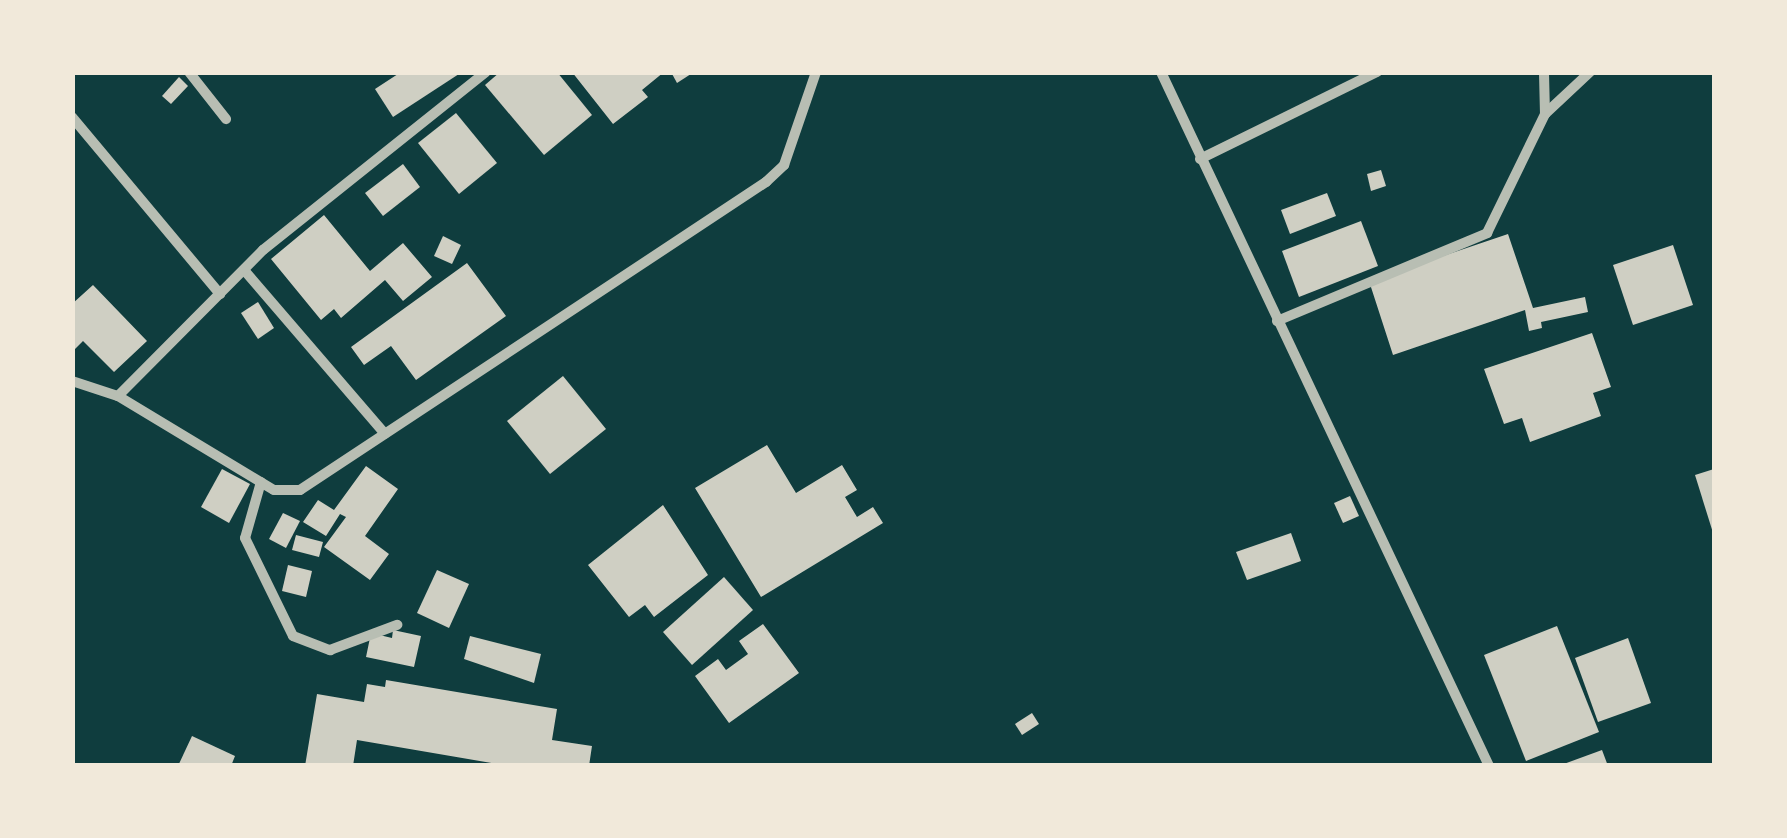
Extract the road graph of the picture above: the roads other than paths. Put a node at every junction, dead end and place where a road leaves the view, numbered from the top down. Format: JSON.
{"nodes":[{"id":1,"x":189,"y":72,"type":"edge"},
{"id":2,"x":486,"y":72,"type":"edge"},
{"id":3,"x":816,"y":72,"type":"edge"},
{"id":4,"x":1160,"y":72,"type":"edge"},
{"id":5,"x":1377,"y":72,"type":"edge"},
{"id":6,"x":1544,"y":72,"type":"edge"},
{"id":7,"x":1590,"y":72,"type":"edge"},
{"id":8,"x":1544,"y":114,"type":"junction"},
{"id":9,"x":72,"y":118,"type":"edge"},
{"id":10,"x":226,"y":118,"type":"dead end"},
{"id":11,"x":1200,"y":159,"type":"junction"},
{"id":12,"x":244,"y":270,"type":"junction"},
{"id":13,"x":220,"y":294,"type":"junction"},
{"id":14,"x":1277,"y":321,"type":"junction"},
{"id":15,"x":72,"y":381,"type":"edge"},
{"id":16,"x":118,"y":396,"type":"junction"},
{"id":17,"x":385,"y":434,"type":"junction"},
{"id":18,"x":260,"y":482,"type":"junction"},
{"id":19,"x":397,"y":625,"type":"dead end"},
{"id":20,"x":1489,"y":766,"type":"edge"}],
"edges":[{"from":1,"to":10,"type":"street"},
{"from":2,"to":12,"type":"street"},
{"from":3,"to":17,"type":"street"},
{"from":4,"to":11,"type":"street"},
{"from":5,"to":11,"type":"street"},
{"from":6,"to":8,"type":"street"},
{"from":7,"to":8,"type":"street"},
{"from":8,"to":14,"type":"street"},
{"from":9,"to":13,"type":"street"},
{"from":11,"to":14,"type":"street"},
{"from":12,"to":13,"type":"street"},
{"from":12,"to":17,"type":"street"},
{"from":13,"to":16,"type":"street"},
{"from":14,"to":20,"type":"street"},
{"from":15,"to":16,"type":"street"},
{"from":16,"to":18,"type":"street"},
{"from":17,"to":18,"type":"street"},
{"from":18,"to":19,"type":"street"}]}
